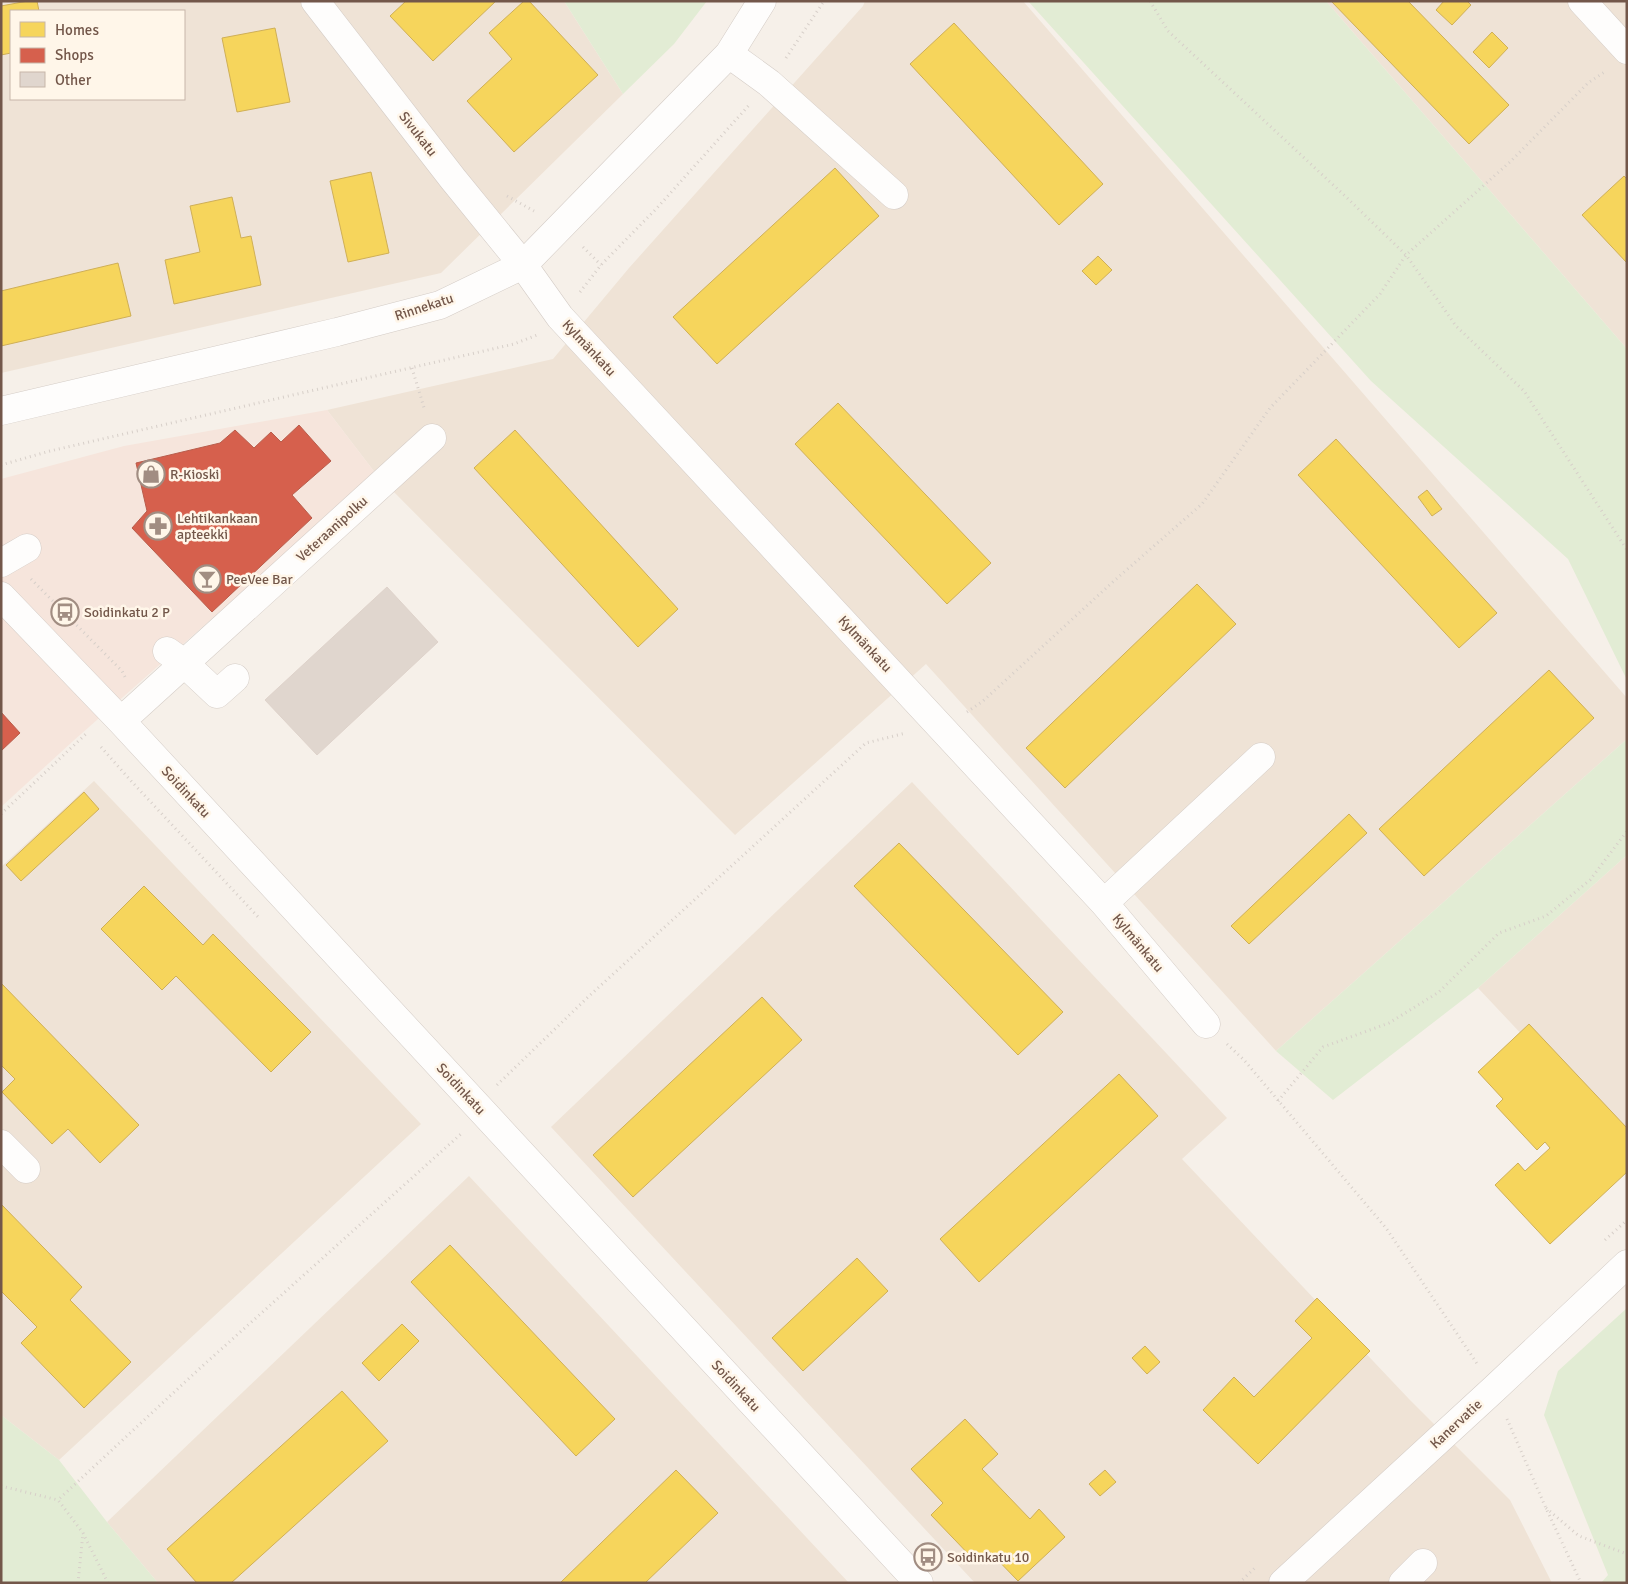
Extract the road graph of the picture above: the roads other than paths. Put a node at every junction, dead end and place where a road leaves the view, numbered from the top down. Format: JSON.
{"nodes":[{"id":1,"x":316,"y":1,"type":"edge"},
{"id":2,"x":762,"y":1,"type":"edge"},
{"id":3,"x":1582,"y":1,"type":"edge"},
{"id":4,"x":729,"y":54,"type":"junction"},
{"id":5,"x":1619,"y":58,"type":"edge"},
{"id":6,"x":894,"y":195,"type":"dead end"},
{"id":7,"x":523,"y":265,"type":"junction"},
{"id":8,"x":1,"y":411,"type":"edge"},
{"id":9,"x":432,"y":438,"type":"road end"},
{"id":10,"x":1,"y":596,"type":"edge"},
{"id":11,"x":176,"y":657,"type":"junction"},
{"id":12,"x":235,"y":678,"type":"dead end"},
{"id":13,"x":130,"y":712,"type":"junction"},
{"id":14,"x":1261,"y":757,"type":"dead end"},
{"id":15,"x":1104,"y":903,"type":"junction"},
{"id":16,"x":1206,"y":1024,"type":"road end"},
{"id":17,"x":1,"y":1144,"type":"edge"},
{"id":18,"x":26,"y":1169,"type":"dead end"},
{"id":19,"x":1627,"y":1264,"type":"edge"},
{"id":20,"x":1423,"y":1563,"type":"dead end"},
{"id":21,"x":919,"y":1583,"type":"edge"},
{"id":22,"x":1284,"y":1583,"type":"edge"},
{"id":23,"x":1403,"y":1583,"type":"edge"}],
"edges":[{"from":1,"to":7,"type":"street","name":"Sivukatu"},
{"from":2,"to":4,"type":"street","name":"Rinnekatu"},
{"from":3,"to":5,"type":"street"},
{"from":4,"to":6,"type":"street"},
{"from":4,"to":7,"type":"street","name":"Rinnekatu"},
{"from":7,"to":8,"type":"street","name":"Rinnekatu"},
{"from":7,"to":15,"type":"street","name":"Kylmänkatu"},
{"from":9,"to":11,"type":"street","name":"Veteraanipolku"},
{"from":10,"to":13,"type":"street","name":"Soidinkatu"},
{"from":11,"to":12,"type":"street"},
{"from":11,"to":13,"type":"street","name":"Veteraanipolku"},
{"from":13,"to":21,"type":"street","name":"Soidinkatu"},
{"from":14,"to":15,"type":"street"},
{"from":15,"to":16,"type":"street","name":"Kylmänkatu"},
{"from":17,"to":18,"type":"street"},
{"from":19,"to":22,"type":"street","name":"Kanervatie"},
{"from":20,"to":23,"type":"street"}]}
